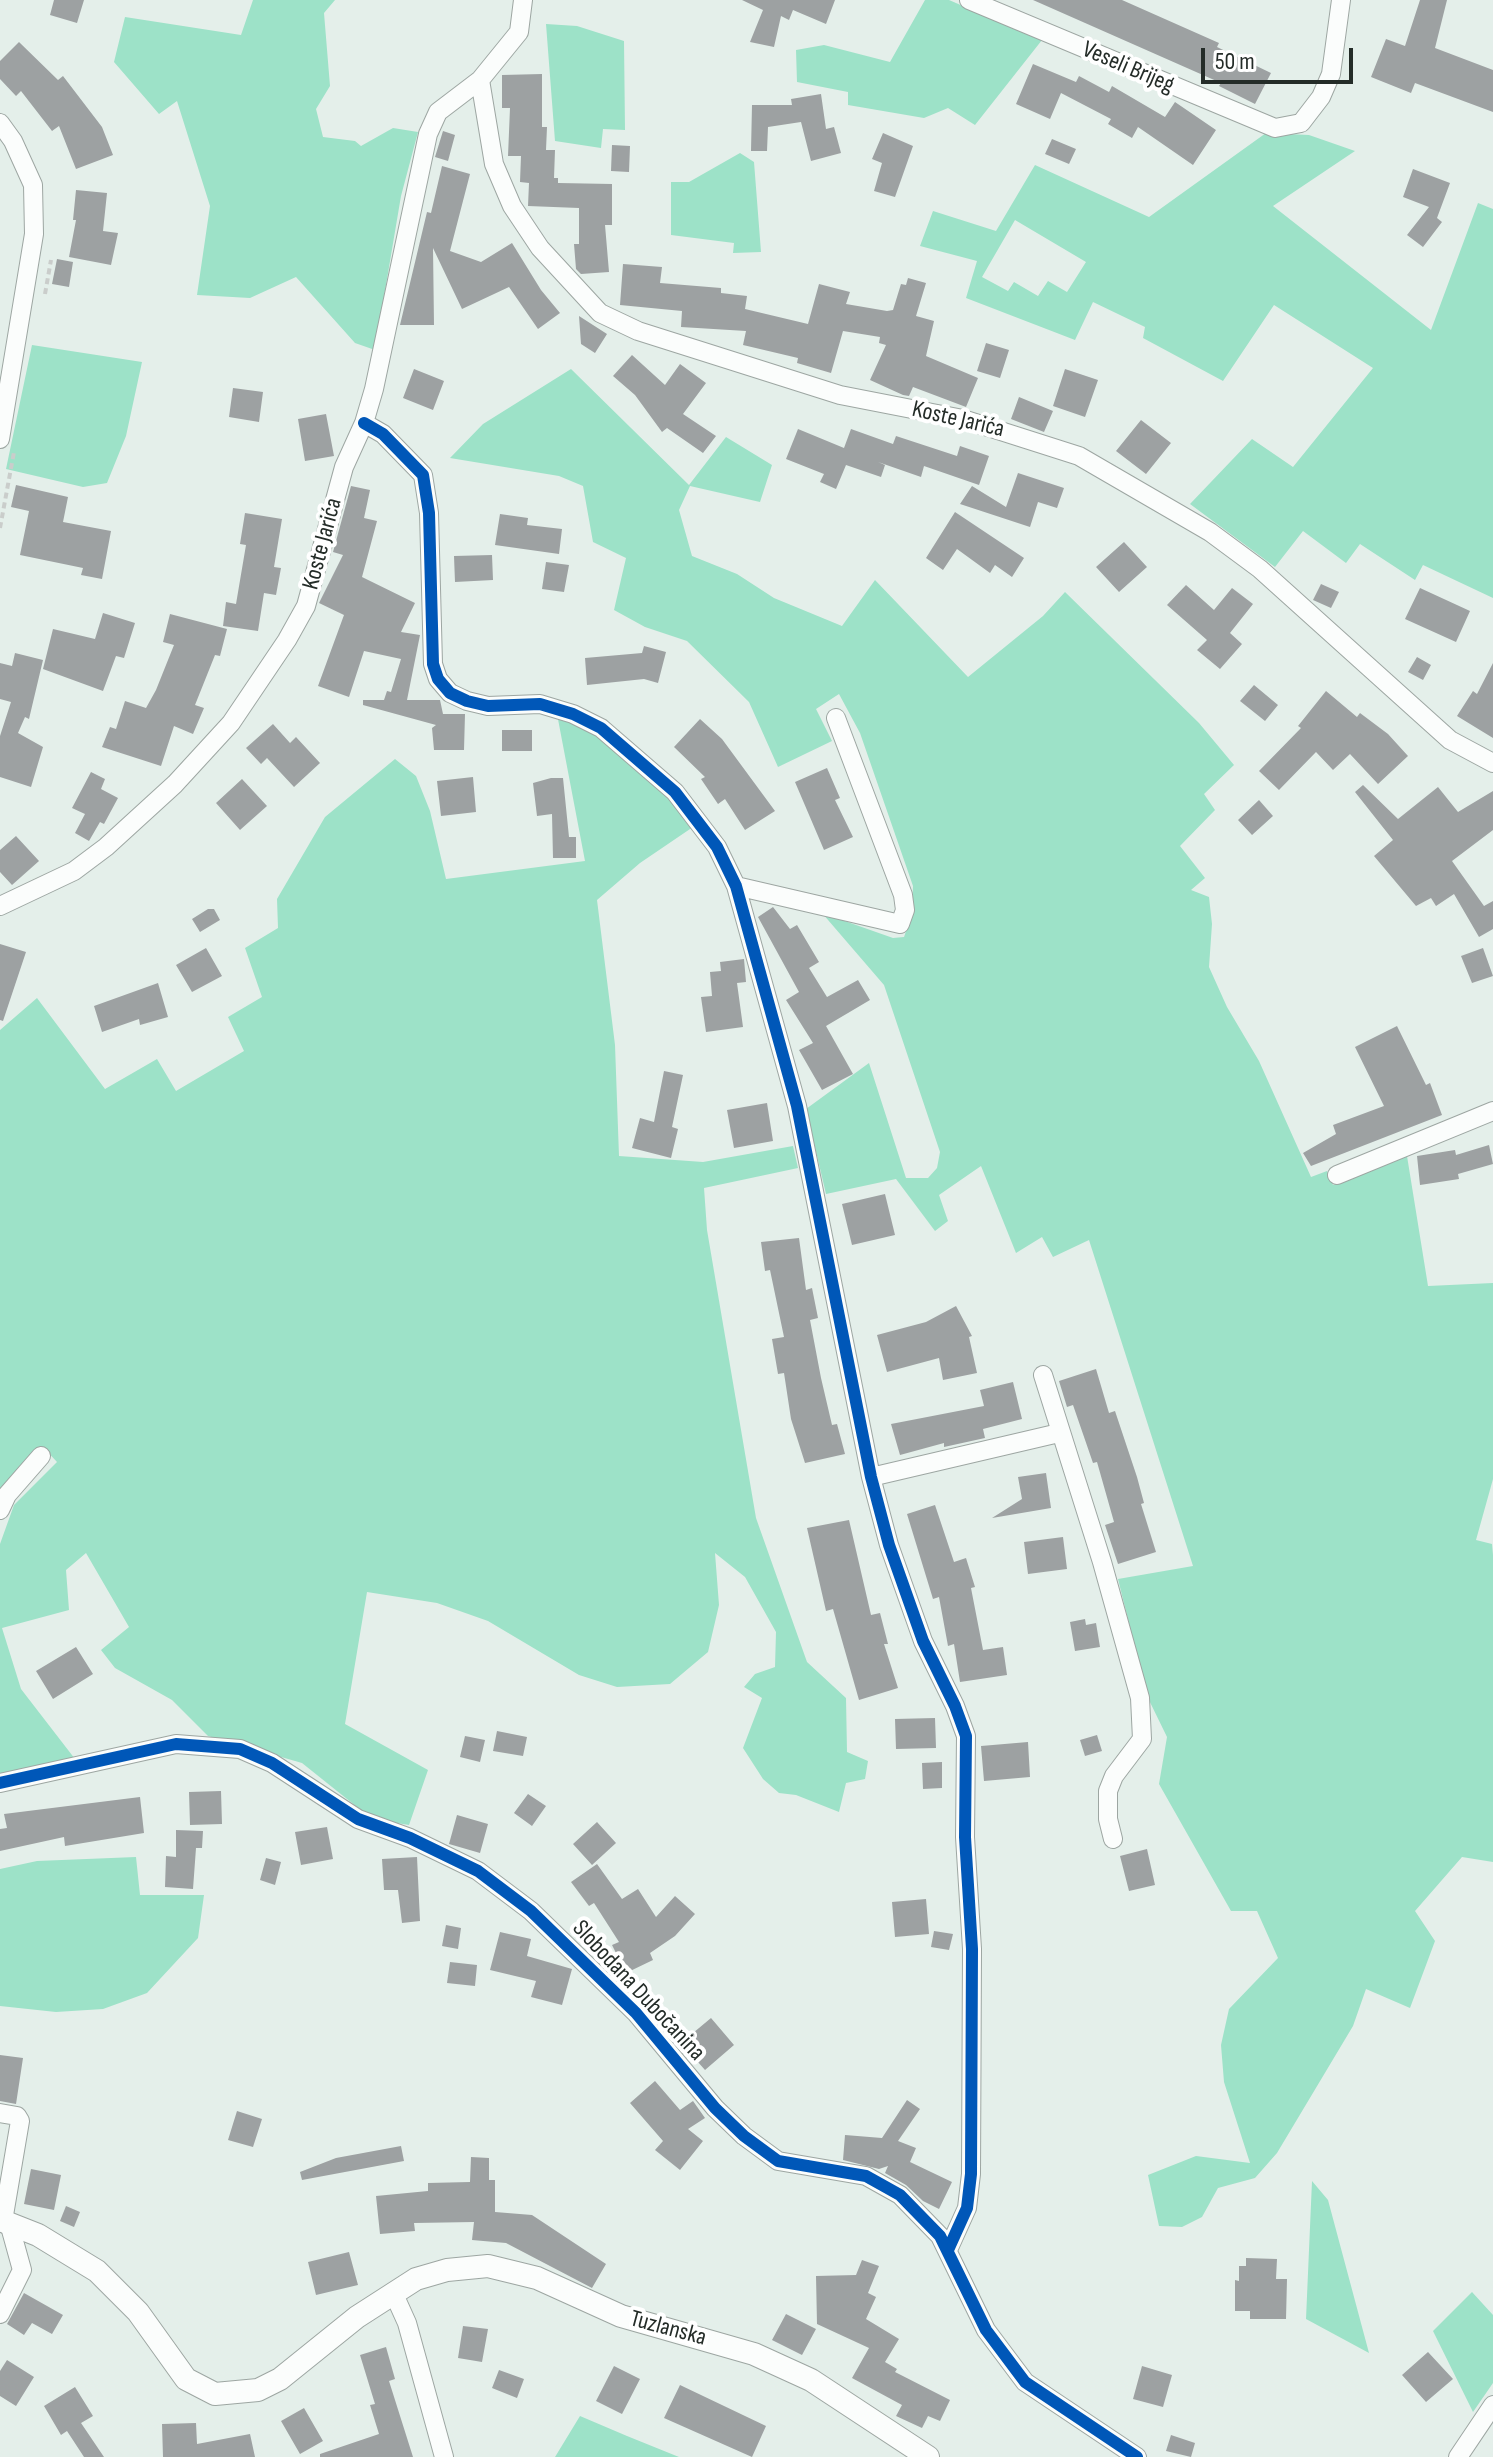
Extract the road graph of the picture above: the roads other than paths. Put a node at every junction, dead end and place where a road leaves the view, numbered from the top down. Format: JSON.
{"nodes":[{"id":1,"x":523,"y":0,"type":"edge"},
{"id":2,"x":969,"y":0,"type":"edge"},
{"id":3,"x":1341,"y":0,"type":"edge"},
{"id":4,"x":480,"y":80,"type":"junction"},
{"id":5,"x":0,"y":123,"type":"edge"},
{"id":6,"x":364,"y":423,"type":"junction"},
{"id":7,"x":0,"y":439,"type":"edge"},
{"id":8,"x":836,"y":718,"type":"dead end"},
{"id":9,"x":1493,"y":763,"type":"edge"},
{"id":10,"x":736,"y":886,"type":"junction"},
{"id":11,"x":0,"y":906,"type":"edge"},
{"id":12,"x":1493,"y":1111,"type":"edge"},
{"id":13,"x":1337,"y":1175,"type":"dead end"},
{"id":14,"x":1043,"y":1375,"type":"dead end"},
{"id":15,"x":1059,"y":1433,"type":"junction"},
{"id":16,"x":41,"y":1456,"type":"dead end"},
{"id":17,"x":871,"y":1477,"type":"junction"},
{"id":18,"x":0,"y":1510,"type":"edge"},
{"id":19,"x":0,"y":1783,"type":"edge"},
{"id":20,"x":1113,"y":1839,"type":"dead end"},
{"id":21,"x":0,"y":2113,"type":"edge"},
{"id":22,"x":4,"y":2221,"type":"edge"},
{"id":23,"x":948,"y":2250,"type":"junction"},
{"id":24,"x":393,"y":2292,"type":"junction"},
{"id":25,"x":0,"y":2314,"type":"edge"},
{"id":26,"x":1493,"y":2405,"type":"edge"},
{"id":27,"x":444,"y":2457,"type":"edge"},
{"id":28,"x":928,"y":2457,"type":"edge"},
{"id":29,"x":1137,"y":2457,"type":"edge"},
{"id":30,"x":1458,"y":2457,"type":"edge"}],
"edges":[{"from":1,"to":4,"type":"street","name":"Koste Jarića"},
{"from":2,"to":3,"type":"street","name":"Veseli Brijeg"},
{"from":4,"to":6,"type":"street","name":"Koste Jarića"},
{"from":4,"to":9,"type":"street","name":"Koste Jarića"},
{"from":5,"to":7,"type":"street"},
{"from":6,"to":10,"type":"street"},
{"from":6,"to":11,"type":"street","name":"Koste Jarića"},
{"from":8,"to":10,"type":"street"},
{"from":10,"to":17,"type":"street"},
{"from":12,"to":13,"type":"street"},
{"from":14,"to":15,"type":"street"},
{"from":15,"to":17,"type":"street"},
{"from":15,"to":20,"type":"street"},
{"from":16,"to":18,"type":"street"},
{"from":17,"to":23,"type":"street"},
{"from":19,"to":23,"type":"street","name":"Slobodana Dubočanina"},
{"from":21,"to":22,"type":"street"},
{"from":22,"to":24,"type":"street","name":"Tuzlanska"},
{"from":22,"to":25,"type":"street"},
{"from":23,"to":29,"type":"street","name":"Slobodana Dubočanina"},
{"from":24,"to":27,"type":"street"},
{"from":24,"to":28,"type":"street","name":"Tuzlanska"},
{"from":26,"to":30,"type":"street"}]}
